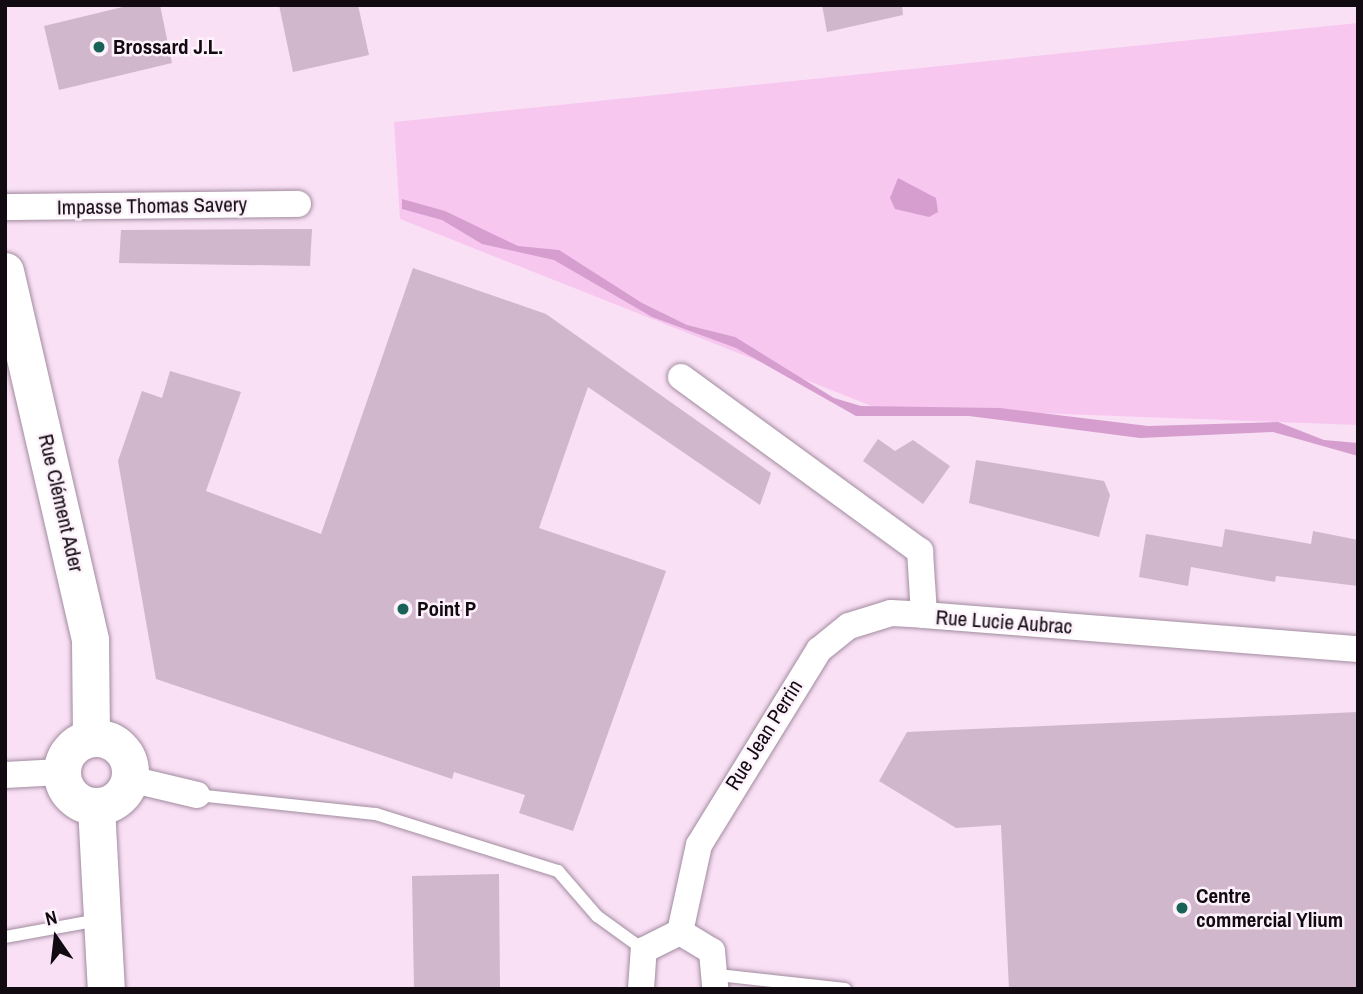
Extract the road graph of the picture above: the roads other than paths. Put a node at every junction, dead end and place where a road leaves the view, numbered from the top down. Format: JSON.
{"nodes":[{"id":1,"x":298,"y":204,"type":"dead end"},
{"id":2,"x":5,"y":207,"type":"edge"},
{"id":3,"x":5,"y":271,"type":"edge"},
{"id":4,"x":681,"y":377,"type":"dead end"},
{"id":5,"x":924,"y":615,"type":"junction"},
{"id":6,"x":1358,"y":649,"type":"edge"},
{"id":7,"x":91,"y":738,"type":"junction"},
{"id":8,"x":61,"y":772,"type":"junction"},
{"id":9,"x":5,"y":775,"type":"edge"},
{"id":10,"x":130,"y":779,"type":"junction"},
{"id":11,"x":197,"y":795,"type":"joint"},
{"id":12,"x":96,"y":807,"type":"junction"},
{"id":13,"x":103,"y":919,"type":"junction"},
{"id":14,"x":680,"y":932,"type":"junction"},
{"id":15,"x":5,"y":937,"type":"edge"},
{"id":16,"x":644,"y":950,"type":"junction"},
{"id":17,"x":716,"y":982,"type":"edge"},
{"id":18,"x":106,"y":988,"type":"edge"},
{"id":19,"x":641,"y":989,"type":"edge"},
{"id":20,"x":845,"y":989,"type":"edge"}],
"edges":[{"from":1,"to":2,"type":"street","name":"Impasse Thomas Savery"},
{"from":3,"to":7,"type":"street","name":"Rue Clément Ader"},
{"from":4,"to":5,"type":"street","name":"Rue Lucie Aubrac"},
{"from":5,"to":6,"type":"street","name":"Rue Lucie Aubrac"},
{"from":5,"to":14,"type":"street","name":"Rue Jean Perrin"},
{"from":7,"to":8,"type":"street"},
{"from":7,"to":10,"type":"street"},
{"from":8,"to":9,"type":"street"},
{"from":8,"to":12,"type":"street"},
{"from":10,"to":11,"type":"street"},
{"from":10,"to":12,"type":"street"},
{"from":11,"to":16,"type":"lane"},
{"from":12,"to":13,"type":"street"},
{"from":13,"to":15,"type":"lane"},
{"from":13,"to":18,"type":"street"},
{"from":14,"to":16,"type":"street"},
{"from":14,"to":17,"type":"street"},
{"from":16,"to":19,"type":"street"},
{"from":17,"to":20,"type":"lane"}]}
